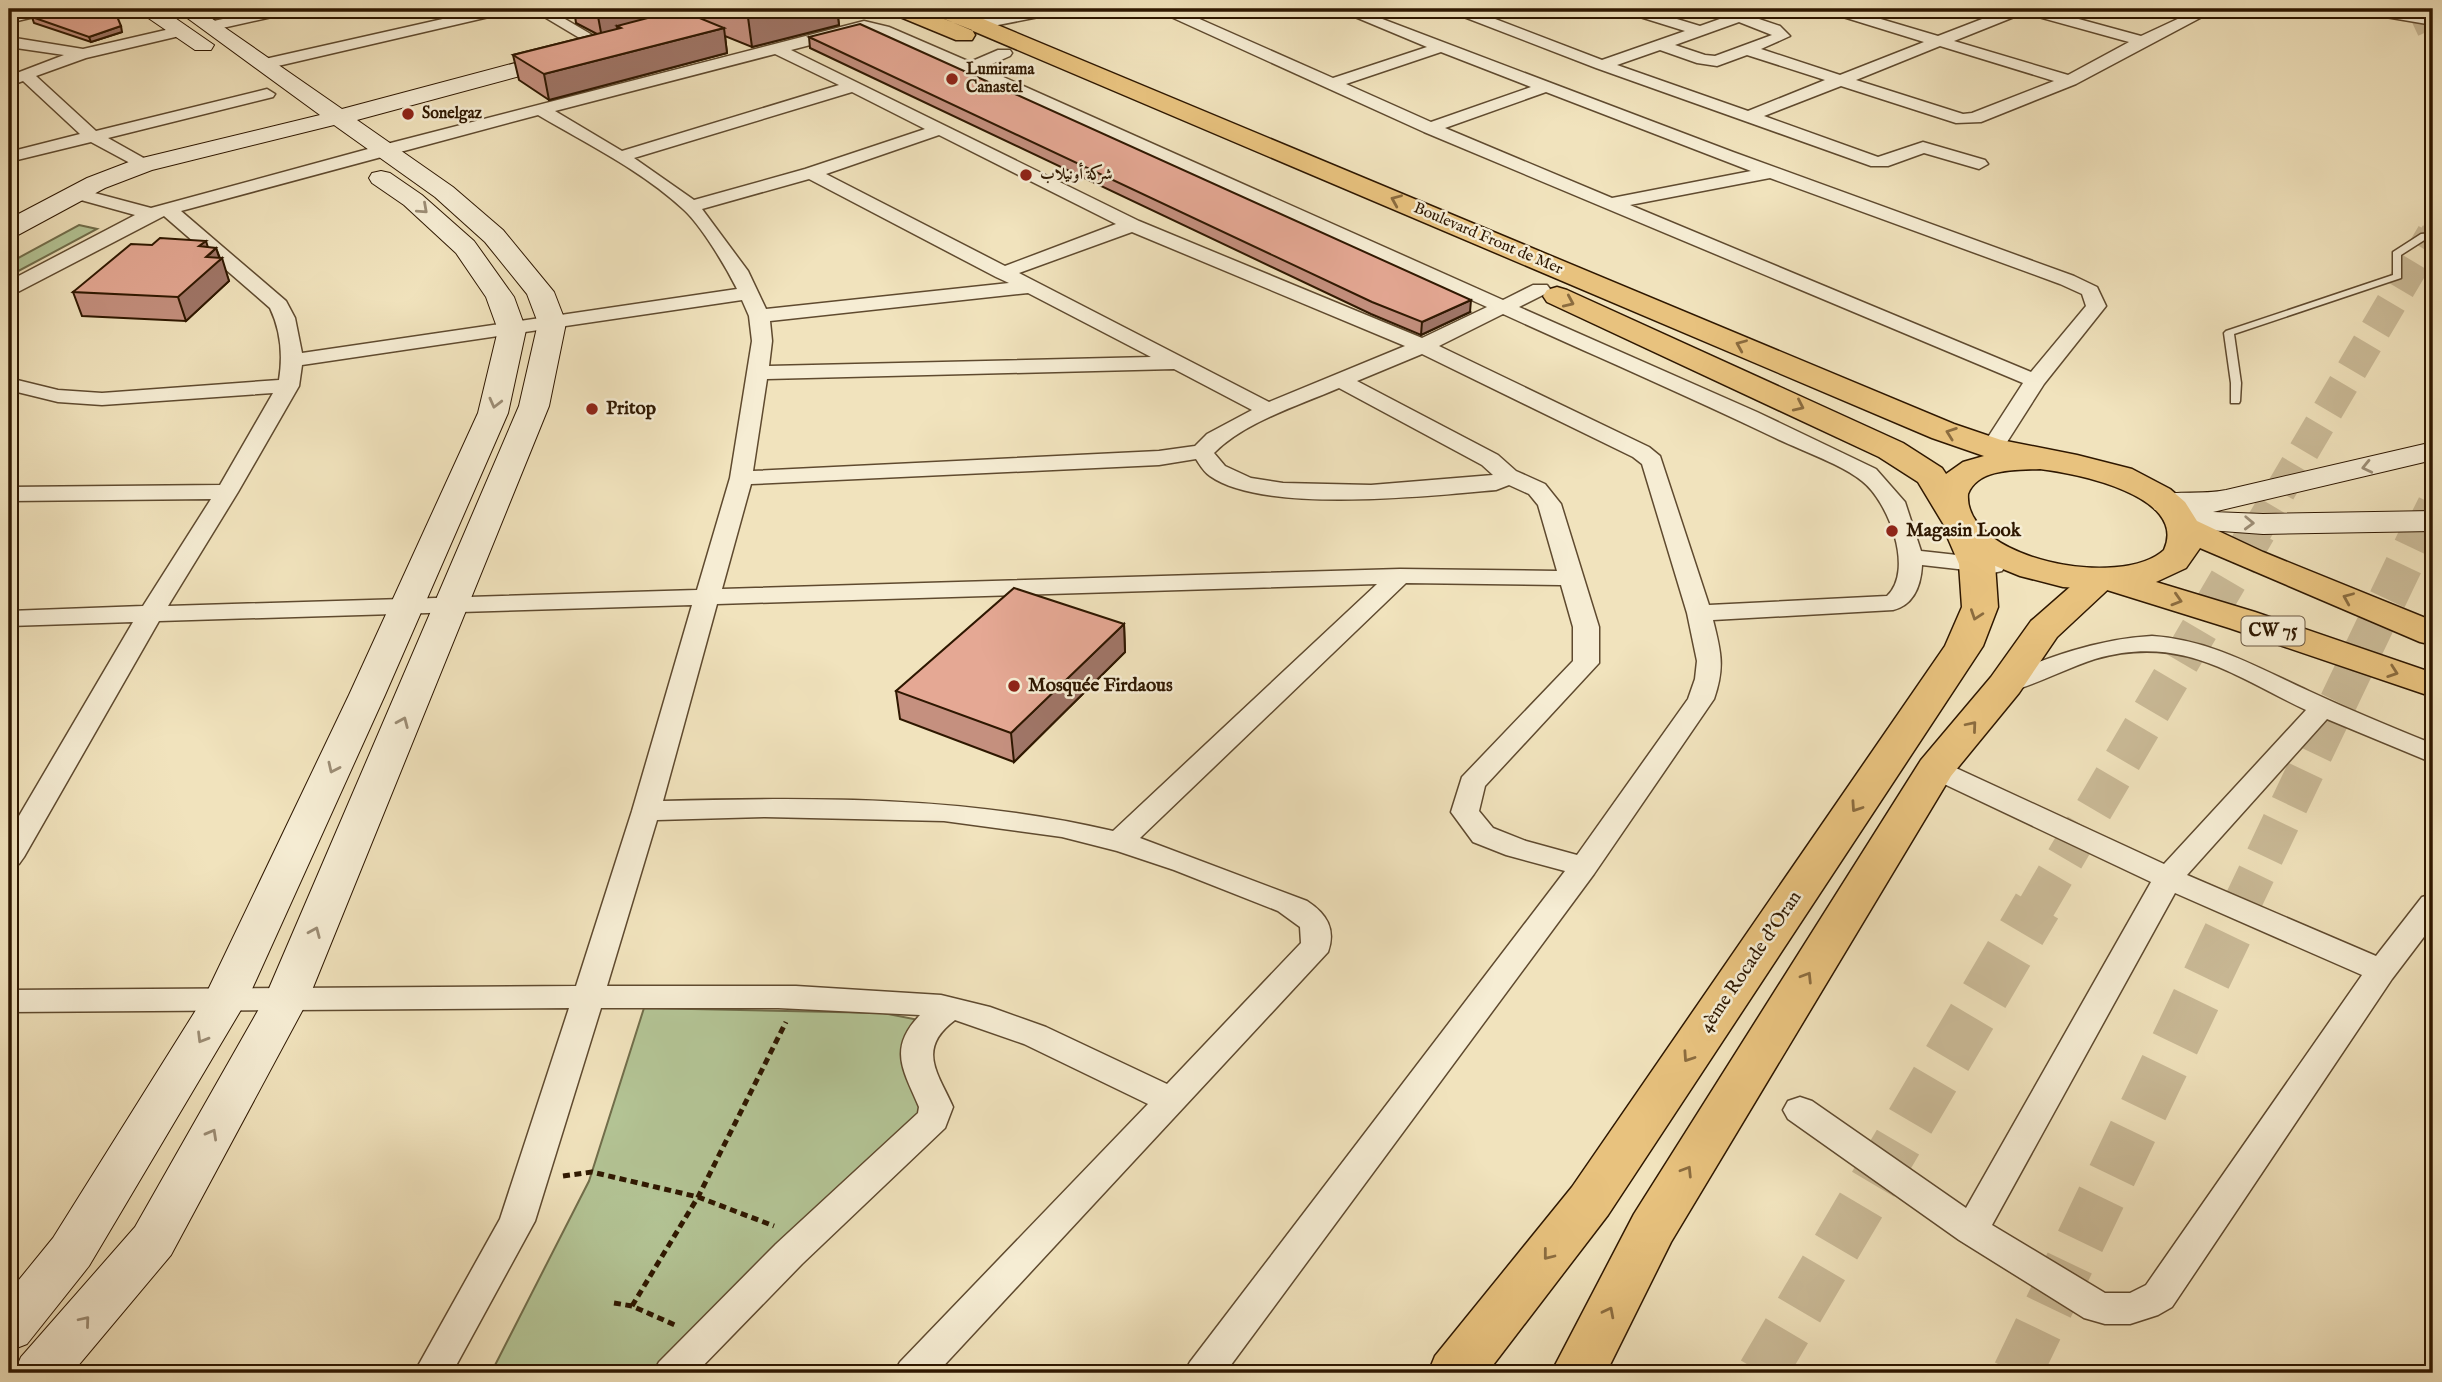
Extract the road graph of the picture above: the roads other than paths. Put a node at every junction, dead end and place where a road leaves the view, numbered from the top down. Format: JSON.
{"nodes":[{"id":1,"x":50,"y":9,"type":"edge"},
{"id":2,"x":148,"y":9,"type":"edge"},
{"id":3,"x":185,"y":9,"type":"edge"},
{"id":4,"x":290,"y":9,"type":"edge"},
{"id":5,"x":506,"y":9,"type":"edge"},
{"id":6,"x":538,"y":9,"type":"edge"},
{"id":7,"x":901,"y":9,"type":"edge"},
{"id":8,"x":941,"y":9,"type":"edge"},
{"id":9,"x":1059,"y":9,"type":"edge"},
{"id":10,"x":1165,"y":9,"type":"edge"},
{"id":11,"x":1343,"y":9,"type":"edge"},
{"id":12,"x":1456,"y":9,"type":"edge"},
{"id":13,"x":1629,"y":9,"type":"edge"},
{"id":14,"x":1764,"y":9,"type":"edge"},
{"id":15,"x":1832,"y":9,"type":"edge"},
{"id":16,"x":2023,"y":9,"type":"edge"},
{"id":17,"x":2210,"y":9,"type":"edge"},
{"id":18,"x":2362,"y":9,"type":"edge"},
{"id":19,"x":980,"y":17,"type":"edge"},
{"id":20,"x":1738,"y":17,"type":"junction"},
{"id":21,"x":9,"y":19,"type":"edge"},
{"id":22,"x":2433,"y":21,"type":"edge"},
{"id":23,"x":209,"y":26,"type":"junction"},
{"id":24,"x":1702,"y":31,"type":"junction"},
{"id":25,"x":183,"y":32,"type":"junction"},
{"id":26,"x":629,"y":39,"type":"edge"},
{"id":27,"x":1939,"y":40,"type":"junction"},
{"id":28,"x":2142,"y":41,"type":"junction"},
{"id":29,"x":9,"y":42,"type":"edge"},
{"id":30,"x":727,"y":45,"type":"edge"},
{"id":31,"x":1662,"y":45,"type":"junction"},
{"id":32,"x":603,"y":46,"type":"junction"},
{"id":33,"x":1441,"y":47,"type":"junction"},
{"id":34,"x":778,"y":48,"type":"junction"},
{"id":35,"x":1748,"y":50,"type":"junction"},
{"id":36,"x":1004,"y":53,"type":"junction"},
{"id":37,"x":81,"y":54,"type":"junction"},
{"id":38,"x":750,"y":55,"type":"junction"},
{"id":39,"x":265,"y":64,"type":"junction"},
{"id":40,"x":1602,"y":65,"type":"junction"},
{"id":41,"x":968,"y":69,"type":"junction"},
{"id":42,"x":16,"y":77,"type":"edge"},
{"id":43,"x":1840,"y":80,"type":"junction"},
{"id":44,"x":2070,"y":81,"type":"junction"},
{"id":45,"x":1332,"y":84,"type":"junction"},
{"id":46,"x":1545,"y":86,"type":"junction"},
{"id":47,"x":851,"y":87,"type":"junction"},
{"id":48,"x":267,"y":94,"type":"junction"},
{"id":49,"x":541,"y":110,"type":"junction"},
{"id":50,"x":1747,"y":117,"type":"junction"},
{"id":51,"x":325,"y":121,"type":"junction"},
{"id":52,"x":1430,"y":128,"type":"junction"},
{"id":53,"x":941,"y":129,"type":"junction"},
{"id":54,"x":92,"y":136,"type":"junction"},
{"id":55,"x":370,"y":155,"type":"junction"},
{"id":56,"x":9,"y":157,"type":"edge"},
{"id":57,"x":620,"y":157,"type":"junction"},
{"id":58,"x":1979,"y":164,"type":"dead end"},
{"id":59,"x":143,"y":165,"type":"junction"},
{"id":60,"x":1774,"y":172,"type":"junction"},
{"id":61,"x":811,"y":173,"type":"junction"},
{"id":62,"x":76,"y":193,"type":"junction"},
{"id":63,"x":1613,"y":203,"type":"junction"},
{"id":64,"x":691,"y":206,"type":"junction"},
{"id":65,"x":159,"y":212,"type":"junction"},
{"id":66,"x":1132,"y":225,"type":"junction"},
{"id":67,"x":9,"y":229,"type":"edge"},
{"id":68,"x":2433,"y":236,"type":"edge"},
{"id":69,"x":1003,"y":273,"type":"junction"},
{"id":70,"x":1031,"y":288,"type":"junction"},
{"id":71,"x":9,"y":289,"type":"edge"},
{"id":72,"x":1541,"y":289,"type":"junction"},
{"id":73,"x":754,"y":305,"type":"junction"},
{"id":74,"x":1500,"y":308,"type":"junction"},
{"id":75,"x":552,"y":323,"type":"junction"},
{"id":76,"x":512,"y":330,"type":"junction"},
{"id":77,"x":1423,"y":346,"type":"junction"},
{"id":78,"x":293,"y":360,"type":"junction"},
{"id":79,"x":1175,"y":363,"type":"junction"},
{"id":80,"x":757,"y":373,"type":"junction"},
{"id":81,"x":1339,"y":380,"type":"junction"},
{"id":82,"x":2035,"y":381,"type":"junction"},
{"id":83,"x":9,"y":384,"type":"edge"},
{"id":84,"x":288,"y":386,"type":"junction"},
{"id":85,"x":2235,"y":401,"type":"dead end"},
{"id":86,"x":1268,"y":410,"type":"junction"},
{"id":87,"x":1992,"y":448,"type":"junction"},
{"id":88,"x":2433,"y":451,"type":"edge"},
{"id":89,"x":1202,"y":452,"type":"junction"},
{"id":90,"x":2040,"y":459,"type":"junction"},
{"id":91,"x":1508,"y":476,"type":"junction"},
{"id":92,"x":741,"y":478,"type":"junction"},
{"id":93,"x":227,"y":492,"type":"junction"},
{"id":94,"x":9,"y":494,"type":"edge"},
{"id":95,"x":2177,"y":517,"type":"junction"},
{"id":96,"x":2433,"y":521,"type":"edge"},
{"id":97,"x":1962,"y":532,"type":"junction"},
{"id":98,"x":1910,"y":557,"type":"junction"},
{"id":99,"x":1400,"y":576,"type":"junction"},
{"id":100,"x":1571,"y":578,"type":"junction"},
{"id":101,"x":2105,"y":581,"type":"junction"},
{"id":102,"x":707,"y":596,"type":"junction"},
{"id":103,"x":452,"y":604,"type":"junction"},
{"id":104,"x":407,"y":605,"type":"junction"},
{"id":105,"x":151,"y":612,"type":"junction"},
{"id":106,"x":1699,"y":613,"type":"junction"},
{"id":107,"x":9,"y":618,"type":"edge"},
{"id":108,"x":2433,"y":634,"type":"edge"},
{"id":109,"x":2005,"y":685,"type":"junction"},
{"id":110,"x":2433,"y":686,"type":"edge"},
{"id":111,"x":2323,"y":707,"type":"junction"},
{"id":112,"x":2433,"y":754,"type":"edge"},
{"id":113,"x":1935,"y":769,"type":"junction"},
{"id":114,"x":646,"y":811,"type":"junction"},
{"id":115,"x":1119,"y":842,"type":"junction"},
{"id":116,"x":9,"y":857,"type":"edge"},
{"id":117,"x":1584,"y":867,"type":"junction"},
{"id":118,"x":2168,"y":878,"type":"junction"},
{"id":119,"x":2433,"y":904,"type":"edge"},
{"id":120,"x":2381,"y":971,"type":"junction"},
{"id":121,"x":589,"y":997,"type":"junction"},
{"id":122,"x":226,"y":998,"type":"junction"},
{"id":123,"x":286,"y":1000,"type":"junction"},
{"id":124,"x":9,"y":1001,"type":"edge"},
{"id":125,"x":951,"y":1008,"type":"junction"},
{"id":126,"x":1171,"y":1101,"type":"junction"},
{"id":127,"x":1800,"y":1110,"type":"dead end"},
{"id":128,"x":1971,"y":1230,"type":"junction"},
{"id":129,"x":9,"y":1329,"type":"edge"},
{"id":130,"x":40,"y":1373,"type":"edge"},
{"id":131,"x":433,"y":1373,"type":"edge"},
{"id":132,"x":672,"y":1373,"type":"edge"},
{"id":133,"x":913,"y":1373,"type":"edge"},
{"id":134,"x":1203,"y":1373,"type":"edge"},
{"id":135,"x":1455,"y":1373,"type":"edge"},
{"id":136,"x":1578,"y":1373,"type":"edge"}],
"edges":[{"from":1,"to":21,"type":"street"},
{"from":2,"to":25,"type":"main road"},
{"from":3,"to":23,"type":"main road"},
{"from":4,"to":23,"type":"street"},
{"from":5,"to":39,"type":"street"},
{"from":6,"to":32,"type":"street"},
{"from":7,"to":36,"type":"main road"},
{"from":8,"to":19,"type":"main road","name":"Boulevard Front de Mer"},
{"from":9,"to":19,"type":"street"},
{"from":10,"to":45,"type":"street"},
{"from":11,"to":33,"type":"street"},
{"from":12,"to":40,"type":"street"},
{"from":13,"to":24,"type":"street"},
{"from":14,"to":20,"type":"street"},
{"from":15,"to":27,"type":"street"},
{"from":16,"to":27,"type":"street"},
{"from":16,"to":28,"type":"street"},
{"from":17,"to":28,"type":"street"},
{"from":18,"to":22,"type":"street"},
{"from":87,"to":19,"type":"main road","name":"Boulevard Front de Mer","one_way":true},
{"from":20,"to":24,"type":"street"},
{"from":20,"to":35,"type":"street"},
{"from":23,"to":39,"type":"main road"},
{"from":24,"to":31,"type":"street"},
{"from":25,"to":37,"type":"street"},
{"from":25,"to":48,"type":"main road"},
{"from":26,"to":32,"type":"main road"},
{"from":27,"to":43,"type":"street"},
{"from":27,"to":44,"type":"street"},
{"from":28,"to":44,"type":"street"},
{"from":29,"to":37,"type":"street"},
{"from":30,"to":38,"type":"street"},
{"from":31,"to":35,"type":"street"},
{"from":31,"to":40,"type":"street"},
{"from":32,"to":51,"type":"main road"},
{"from":33,"to":45,"type":"street"},
{"from":33,"to":46,"type":"street"},
{"from":34,"to":38,"type":"street"},
{"from":34,"to":41,"type":"street"},
{"from":34,"to":47,"type":"street"},
{"from":35,"to":43,"type":"street"},
{"from":36,"to":41,"type":"street"},
{"from":36,"to":72,"type":"main road"},
{"from":37,"to":42,"type":"street"},
{"from":38,"to":49,"type":"street"},
{"from":39,"to":51,"type":"main road"},
{"from":40,"to":50,"type":"street"},
{"from":41,"to":74,"type":"street"},
{"from":42,"to":54,"type":"street"},
{"from":43,"to":44,"type":"street"},
{"from":43,"to":50,"type":"street"},
{"from":45,"to":52,"type":"street"},
{"from":46,"to":52,"type":"street"},
{"from":46,"to":60,"type":"street"},
{"from":47,"to":53,"type":"street"},
{"from":47,"to":57,"type":"street"},
{"from":48,"to":51,"type":"main road"},
{"from":48,"to":54,"type":"street"},
{"from":49,"to":55,"type":"street"},
{"from":49,"to":57,"type":"street"},
{"from":50,"to":58,"type":"street"},
{"from":51,"to":55,"type":"main road"},
{"from":51,"to":59,"type":"main road"},
{"from":52,"to":63,"type":"street"},
{"from":53,"to":61,"type":"street"},
{"from":53,"to":66,"type":"street"},
{"from":54,"to":56,"type":"street"},
{"from":54,"to":59,"type":"street"},
{"from":55,"to":65,"type":"street"},
{"from":55,"to":75,"type":"main road"},
{"from":55,"to":76,"type":"main road","one_way":true},
{"from":57,"to":64,"type":"street"},
{"from":59,"to":62,"type":"main road"},
{"from":60,"to":63,"type":"street"},
{"from":60,"to":82,"type":"street"},
{"from":61,"to":64,"type":"street"},
{"from":61,"to":69,"type":"street"},
{"from":62,"to":65,"type":"street"},
{"from":62,"to":67,"type":"main road"},
{"from":63,"to":82,"type":"street"},
{"from":64,"to":73,"type":"street"},
{"from":65,"to":71,"type":"street"},
{"from":65,"to":78,"type":"street"},
{"from":66,"to":69,"type":"street"},
{"from":66,"to":77,"type":"street"},
{"from":68,"to":85,"type":"lane"},
{"from":69,"to":70,"type":"street"},
{"from":70,"to":73,"type":"street"},
{"from":70,"to":79,"type":"street"},
{"from":72,"to":74,"type":"street"},
{"from":72,"to":97,"type":"main road","one_way":true},
{"from":73,"to":75,"type":"street"},
{"from":73,"to":80,"type":"street"},
{"from":74,"to":77,"type":"street"},
{"from":74,"to":98,"type":"street"},
{"from":75,"to":76,"type":"street"},
{"from":75,"to":103,"type":"main road"},
{"from":76,"to":78,"type":"street"},
{"from":76,"to":104,"type":"main road","one_way":true},
{"from":77,"to":81,"type":"street"},
{"from":77,"to":106,"type":"street"},
{"from":78,"to":84,"type":"street"},
{"from":79,"to":80,"type":"street"},
{"from":79,"to":86,"type":"street"},
{"from":80,"to":92,"type":"street"},
{"from":81,"to":86,"type":"street"},
{"from":81,"to":91,"type":"street"},
{"from":82,"to":87,"type":"street"},
{"from":83,"to":84,"type":"street"},
{"from":84,"to":93,"type":"street"},
{"from":86,"to":89,"type":"street"},
{"from":87,"to":90,"type":"main road","name":"Boulevard Front de Mer"},
{"from":88,"to":95,"type":"main road","one_way":true},
{"from":89,"to":91,"type":"street"},
{"from":89,"to":92,"type":"street"},
{"from":90,"to":95,"type":"main road"},
{"from":90,"to":97,"type":"main road"},
{"from":91,"to":100,"type":"street"},
{"from":92,"to":102,"type":"street"},
{"from":93,"to":94,"type":"street"},
{"from":93,"to":105,"type":"street"},
{"from":95,"to":96,"type":"main road","one_way":true},
{"from":95,"to":101,"type":"main road"},
{"from":108,"to":95,"type":"main road","one_way":true},
{"from":97,"to":98,"type":"street"},
{"from":97,"to":101,"type":"main road"},
{"from":97,"to":135,"type":"main road","name":"4ème Rocade d'Oran","one_way":true},
{"from":98,"to":106,"type":"street"},
{"from":99,"to":100,"type":"street"},
{"from":99,"to":102,"type":"street"},
{"from":99,"to":115,"type":"street"},
{"from":100,"to":117,"type":"street"},
{"from":101,"to":109,"type":"main road"},
{"from":101,"to":110,"type":"main road","number":"CW 75","one_way":true},
{"from":102,"to":103,"type":"street"},
{"from":102,"to":114,"type":"street"},
{"from":103,"to":104,"type":"street"},
{"from":123,"to":103,"type":"main road","one_way":true},
{"from":104,"to":105,"type":"street"},
{"from":104,"to":122,"type":"main road","one_way":true},
{"from":105,"to":107,"type":"street"},
{"from":105,"to":116,"type":"street"},
{"from":106,"to":117,"type":"street"},
{"from":109,"to":111,"type":"street"},
{"from":113,"to":109,"type":"main road","one_way":true},
{"from":111,"to":112,"type":"street"},
{"from":111,"to":118,"type":"street"},
{"from":113,"to":118,"type":"street"},
{"from":136,"to":113,"type":"main road","one_way":true},
{"from":114,"to":115,"type":"street"},
{"from":114,"to":121,"type":"street"},
{"from":115,"to":126,"type":"street"},
{"from":117,"to":134,"type":"street"},
{"from":118,"to":120,"type":"street"},
{"from":118,"to":128,"type":"street"},
{"from":119,"to":120,"type":"street"},
{"from":120,"to":128,"type":"street"},
{"from":121,"to":123,"type":"street"},
{"from":121,"to":125,"type":"street"},
{"from":121,"to":131,"type":"street"},
{"from":122,"to":123,"type":"street"},
{"from":122,"to":124,"type":"street"},
{"from":122,"to":129,"type":"main road","one_way":true},
{"from":130,"to":123,"type":"main road","one_way":true},
{"from":125,"to":126,"type":"street"},
{"from":125,"to":132,"type":"street"},
{"from":126,"to":133,"type":"street"},
{"from":127,"to":128,"type":"street"}]}
